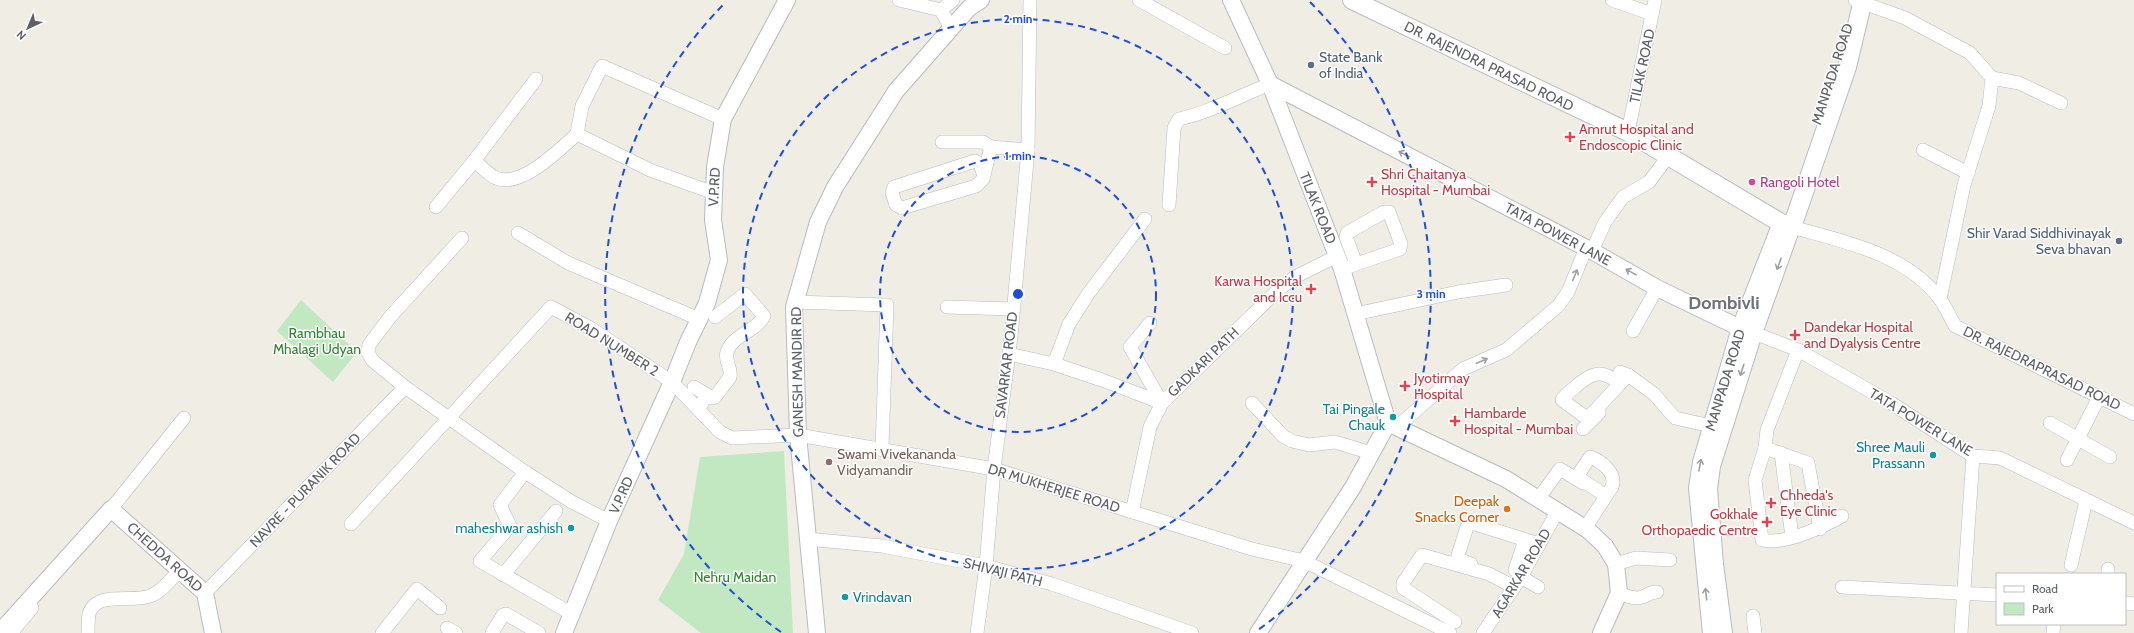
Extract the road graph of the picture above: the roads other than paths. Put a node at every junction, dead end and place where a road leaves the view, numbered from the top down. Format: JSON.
{"nodes":[{"id":1,"x":787,"y":0,"type":"edge"},
{"id":2,"x":899,"y":0,"type":"edge"},
{"id":3,"x":953,"y":0,"type":"edge"},
{"id":4,"x":981,"y":0,"type":"edge"},
{"id":5,"x":1030,"y":0,"type":"edge"},
{"id":6,"x":1139,"y":0,"type":"edge"},
{"id":7,"x":1231,"y":0,"type":"edge"},
{"id":8,"x":1352,"y":0,"type":"edge"},
{"id":9,"x":1612,"y":0,"type":"edge"},
{"id":10,"x":1655,"y":0,"type":"edge"},
{"id":11,"x":1860,"y":1,"type":"edge"},
{"id":12,"x":941,"y":10,"type":"junction"},
{"id":13,"x":1652,"y":14,"type":"junction"},
{"id":14,"x":951,"y":29,"type":"junction"},
{"id":15,"x":1225,"y":48,"type":"dead end"},
{"id":16,"x":1992,"y":78,"type":"junction"},
{"id":17,"x":536,"y":79,"type":"dead end"},
{"id":18,"x":1270,"y":84,"type":"junction"},
{"id":19,"x":2061,"y":103,"type":"dead end"},
{"id":20,"x":722,"y":119,"type":"junction"},
{"id":21,"x":1628,"y":132,"type":"junction"},
{"id":22,"x":578,"y":134,"type":"junction"},
{"id":23,"x":942,"y":142,"type":"dead end"},
{"id":24,"x":991,"y":147,"type":"junction"},
{"id":25,"x":1028,"y":150,"type":"junction"},
{"id":26,"x":1923,"y":150,"type":"dead end"},
{"id":27,"x":1669,"y":156,"type":"junction"},
{"id":28,"x":474,"y":161,"type":"junction"},
{"id":29,"x":1968,"y":173,"type":"junction"},
{"id":30,"x":984,"y":176,"type":"junction"},
{"id":31,"x":714,"y":193,"type":"junction"},
{"id":32,"x":1389,"y":201,"type":"dead end"},
{"id":33,"x":1169,"y":205,"type":"dead end"},
{"id":34,"x":436,"y":207,"type":"dead end"},
{"id":35,"x":1145,"y":218,"type":"dead end"},
{"id":36,"x":1364,"y":220,"type":"junction"},
{"id":37,"x":1786,"y":225,"type":"junction"},
{"id":38,"x":518,"y":233,"type":"dead end"},
{"id":39,"x":462,"y":238,"type":"dead end"},
{"id":40,"x":1330,"y":238,"type":"junction"},
{"id":41,"x":1589,"y":249,"type":"junction"},
{"id":42,"x":1345,"y":263,"type":"junction"},
{"id":43,"x":1506,"y":285,"type":"dead end"},
{"id":44,"x":1657,"y":288,"type":"junction"},
{"id":45,"x":1940,"y":299,"type":"junction"},
{"id":46,"x":795,"y":302,"type":"junction"},
{"id":47,"x":947,"y":307,"type":"dead end"},
{"id":48,"x":1013,"y":309,"type":"junction"},
{"id":49,"x":1355,"y":314,"type":"junction"},
{"id":50,"x":710,"y":317,"type":"junction"},
{"id":51,"x":1150,"y":323,"type":"dead end"},
{"id":52,"x":1633,"y":331,"type":"dead end"},
{"id":53,"x":1747,"y":331,"type":"junction"},
{"id":54,"x":1798,"y":350,"type":"junction"},
{"id":55,"x":1009,"y":354,"type":"junction"},
{"id":56,"x":1054,"y":364,"type":"junction"},
{"id":57,"x":1587,"y":372,"type":"dead end"},
{"id":58,"x":1627,"y":379,"type":"junction"},
{"id":59,"x":672,"y":382,"type":"junction"},
{"id":60,"x":405,"y":387,"type":"junction"},
{"id":61,"x":694,"y":387,"type":"dead end"},
{"id":62,"x":707,"y":395,"type":"junction"},
{"id":63,"x":2099,"y":397,"type":"junction"},
{"id":64,"x":1162,"y":403,"type":"junction"},
{"id":65,"x":1252,"y":403,"type":"dead end"},
{"id":66,"x":699,"y":408,"type":"junction"},
{"id":67,"x":2134,"y":414,"type":"edge"},
{"id":68,"x":450,"y":417,"type":"junction"},
{"id":69,"x":184,"y":418,"type":"dead end"},
{"id":70,"x":2050,"y":423,"type":"dead end"},
{"id":71,"x":1393,"y":425,"type":"junction"},
{"id":72,"x":1717,"y":428,"type":"junction"},
{"id":73,"x":1583,"y":429,"type":"dead end"},
{"id":74,"x":798,"y":435,"type":"junction"},
{"id":75,"x":2078,"y":438,"type":"junction"},
{"id":76,"x":882,"y":448,"type":"junction"},
{"id":77,"x":1765,"y":448,"type":"junction"},
{"id":78,"x":1371,"y":453,"type":"junction"},
{"id":79,"x":1781,"y":453,"type":"junction"},
{"id":80,"x":1973,"y":456,"type":"junction"},
{"id":81,"x":2110,"y":457,"type":"dead end"},
{"id":82,"x":2068,"y":460,"type":"dead end"},
{"id":83,"x":994,"y":469,"type":"junction"},
{"id":84,"x":525,"y":472,"type":"junction"},
{"id":85,"x":1606,"y":496,"type":"dead end"},
{"id":86,"x":1538,"y":499,"type":"junction"},
{"id":87,"x":2086,"y":501,"type":"junction"},
{"id":88,"x":111,"y":509,"type":"junction"},
{"id":89,"x":556,"y":511,"type":"dead end"},
{"id":90,"x":1132,"y":512,"type":"junction"},
{"id":91,"x":1557,"y":512,"type":"junction"},
{"id":92,"x":1842,"y":516,"type":"dead end"},
{"id":93,"x":609,"y":521,"type":"junction"},
{"id":94,"x":2134,"y":523,"type":"edge"},
{"id":95,"x":351,"y":524,"type":"dead end"},
{"id":96,"x":1584,"y":527,"type":"junction"},
{"id":97,"x":1820,"y":528,"type":"junction"},
{"id":98,"x":1792,"y":537,"type":"junction"},
{"id":99,"x":807,"y":539,"type":"junction"},
{"id":100,"x":1525,"y":540,"type":"junction"},
{"id":101,"x":1538,"y":544,"type":"junction"},
{"id":102,"x":1670,"y":560,"type":"dead end"},
{"id":103,"x":1304,"y":561,"type":"junction"},
{"id":104,"x":1616,"y":564,"type":"junction"},
{"id":105,"x":986,"y":566,"type":"junction"},
{"id":106,"x":2071,"y":566,"type":"dead end"},
{"id":107,"x":180,"y":570,"type":"junction"},
{"id":108,"x":503,"y":575,"type":"junction"},
{"id":109,"x":1517,"y":579,"type":"junction"},
{"id":110,"x":1538,"y":587,"type":"dead end"},
{"id":111,"x":1842,"y":587,"type":"dead end"},
{"id":112,"x":1657,"y":592,"type":"dead end"},
{"id":113,"x":205,"y":593,"type":"junction"},
{"id":114,"x":1619,"y":593,"type":"junction"},
{"id":115,"x":1965,"y":593,"type":"junction"},
{"id":116,"x":1996,"y":595,"type":"edge"},
{"id":117,"x":32,"y":608,"type":"dead end"},
{"id":118,"x":440,"y":608,"type":"dead end"},
{"id":119,"x":1441,"y":613,"type":"junction"},
{"id":120,"x":572,"y":614,"type":"junction"},
{"id":121,"x":19,"y":616,"type":"junction"},
{"id":122,"x":1753,"y":616,"type":"dead end"},
{"id":123,"x":1433,"y":624,"type":"junction"},
{"id":124,"x":1451,"y":630,"type":"edge"},
{"id":125,"x":4,"y":632,"type":"edge"},
{"id":126,"x":88,"y":633,"type":"edge"},
{"id":127,"x":214,"y":633,"type":"edge"},
{"id":128,"x":382,"y":633,"type":"edge"},
{"id":129,"x":492,"y":633,"type":"edge"},
{"id":130,"x":539,"y":633,"type":"edge"},
{"id":131,"x":564,"y":633,"type":"edge"},
{"id":132,"x":817,"y":633,"type":"edge"},
{"id":133,"x":977,"y":633,"type":"edge"},
{"id":134,"x":1192,"y":633,"type":"edge"},
{"id":135,"x":1258,"y":633,"type":"edge"},
{"id":136,"x":1483,"y":633,"type":"edge"},
{"id":137,"x":1601,"y":633,"type":"edge"},
{"id":138,"x":1711,"y":633,"type":"edge"},
{"id":139,"x":1724,"y":633,"type":"edge"},
{"id":140,"x":1755,"y":633,"type":"edge"},
{"id":141,"x":1961,"y":633,"type":"edge"}],
"edges":[{"from":1,"to":20,"type":"street","name":"V.P.RD"},
{"from":2,"to":12,"type":"street"},
{"from":3,"to":12,"type":"street"},
{"from":4,"to":14,"type":"street","name":"GANESH MANDIR RD"},
{"from":5,"to":25,"type":"street","name":"SAVARKAR ROAD"},
{"from":6,"to":15,"type":"street"},
{"from":7,"to":18,"type":"street","name":"TILAK ROAD"},
{"from":8,"to":21,"type":"main road","name":"DR. RAJENDRA PRASAD ROAD"},
{"from":9,"to":13,"type":"street"},
{"from":10,"to":13,"type":"street","name":"TILAK ROAD"},
{"from":11,"to":16,"type":"street"},
{"from":11,"to":37,"type":"main road","name":"MANPADA ROAD"},
{"from":12,"to":14,"type":"street"},
{"from":13,"to":21,"type":"street","name":"TILAK ROAD"},
{"from":14,"to":46,"type":"street","name":"GANESH MANDIR RD"},
{"from":16,"to":19,"type":"street"},
{"from":16,"to":29,"type":"street"},
{"from":17,"to":28,"type":"street"},
{"from":18,"to":33,"type":"street"},
{"from":18,"to":40,"type":"street","name":"TILAK ROAD"},
{"from":41,"to":18,"type":"street","name":"TATA POWER LANE","one_way":true},
{"from":20,"to":22,"type":"street"},
{"from":20,"to":31,"type":"street","name":"V.P.RD"},
{"from":21,"to":27,"type":"main road","name":"DR. RAJENDRA PRASAD ROAD"},
{"from":22,"to":28,"type":"street"},
{"from":22,"to":31,"type":"street"},
{"from":23,"to":24,"type":"street"},
{"from":24,"to":25,"type":"street"},
{"from":24,"to":30,"type":"street"},
{"from":25,"to":48,"type":"street","name":"SAVARKAR ROAD"},
{"from":26,"to":29,"type":"street"},
{"from":27,"to":37,"type":"main road","name":"DR. RAJENDRA PRASAD ROAD"},
{"from":27,"to":41,"type":"street"},
{"from":28,"to":34,"type":"street"},
{"from":29,"to":45,"type":"street"},
{"from":30,"to":30,"type":"street"},
{"from":31,"to":50,"type":"street","name":"V.P.RD"},
{"from":32,"to":36,"type":"street"},
{"from":35,"to":56,"type":"street"},
{"from":36,"to":40,"type":"street"},
{"from":36,"to":42,"type":"street"},
{"from":36,"to":42,"type":"street","name":"GADKARI PATH"},
{"from":37,"to":45,"type":"street","name":"DR. RAJEDRAPRASAD ROAD"},
{"from":37,"to":53,"type":"street","name":"MANPADA ROAD"},
{"from":38,"to":50,"type":"street"},
{"from":39,"to":60,"type":"street"},
{"from":40,"to":42,"type":"street","name":"TILAK ROAD"},
{"from":44,"to":41,"type":"street","name":"TATA POWER LANE","one_way":true},
{"from":71,"to":41,"type":"street","one_way":true},
{"from":42,"to":49,"type":"street","name":"TILAK ROAD"},
{"from":42,"to":64,"type":"street","name":"GADKARI PATH"},
{"from":43,"to":49,"type":"street"},
{"from":44,"to":52,"type":"street"},
{"from":44,"to":53,"type":"street","name":"TATA POWER LANE"},
{"from":45,"to":63,"type":"street","name":"DR. RAJEDRAPRASAD ROAD"},
{"from":46,"to":74,"type":"street","name":"GANESH MANDIR RD"},
{"from":46,"to":76,"type":"street"},
{"from":47,"to":48,"type":"street"},
{"from":48,"to":55,"type":"street","name":"SAVARKAR ROAD"},
{"from":49,"to":71,"type":"street","name":"TILAK ROAD"},
{"from":50,"to":59,"type":"street","name":"V.P.RD"},
{"from":50,"to":62,"type":"street"},
{"from":51,"to":64,"type":"street"},
{"from":53,"to":54,"type":"street","name":"TATA POWER LANE"},
{"from":53,"to":72,"type":"street","name":"MANPADA ROAD"},
{"from":54,"to":77,"type":"street"},
{"from":54,"to":80,"type":"street","name":"TATA POWER LANE"},
{"from":55,"to":56,"type":"street"},
{"from":55,"to":83,"type":"street","name":"SAVARKAR ROAD"},
{"from":56,"to":64,"type":"street"},
{"from":57,"to":58,"type":"street"},
{"from":58,"to":72,"type":"street"},
{"from":58,"to":73,"type":"street"},
{"from":59,"to":66,"type":"street"},
{"from":59,"to":68,"type":"street","name":"ROAD NUMBER 2"},
{"from":59,"to":93,"type":"street","name":"V.P.RD"},
{"from":60,"to":68,"type":"street"},
{"from":60,"to":113,"type":"street","name":"NAVRE - PURANIK ROAD"},
{"from":61,"to":62,"type":"street"},
{"from":62,"to":66,"type":"street"},
{"from":63,"to":67,"type":"street","name":"DR. RAJEDRAPRASAD ROAD"},
{"from":63,"to":75,"type":"street"},
{"from":64,"to":90,"type":"street","name":"GADKARI PATH"},
{"from":65,"to":78,"type":"street"},
{"from":66,"to":74,"type":"street"},
{"from":68,"to":84,"type":"street"},
{"from":68,"to":95,"type":"street"},
{"from":69,"to":88,"type":"street"},
{"from":70,"to":75,"type":"street"},
{"from":71,"to":78,"type":"street"},
{"from":71,"to":86,"type":"street"},
{"from":138,"to":72,"type":"street","name":"MANPADA ROAD","one_way":true},
{"from":72,"to":139,"type":"street","name":"MANPADA ROAD"},
{"from":74,"to":76,"type":"street","name":"DR MUKHERJEE ROAD"},
{"from":74,"to":99,"type":"street","name":"GANESH MANDIR RD"},
{"from":75,"to":81,"type":"street"},
{"from":75,"to":82,"type":"street"},
{"from":76,"to":83,"type":"street","name":"DR MUKHERJEE ROAD"},
{"from":77,"to":79,"type":"street"},
{"from":77,"to":98,"type":"street"},
{"from":78,"to":103,"type":"street"},
{"from":79,"to":97,"type":"street"},
{"from":79,"to":98,"type":"street"},
{"from":80,"to":87,"type":"street","name":"TATA POWER LANE"},
{"from":80,"to":115,"type":"street"},
{"from":83,"to":90,"type":"street","name":"DR MUKHERJEE ROAD"},
{"from":83,"to":105,"type":"street","name":"SAVARKAR ROAD"},
{"from":84,"to":93,"type":"street"},
{"from":84,"to":108,"type":"street"},
{"from":85,"to":96,"type":"street"},
{"from":86,"to":91,"type":"street"},
{"from":86,"to":96,"type":"street"},
{"from":87,"to":94,"type":"street","name":"TATA POWER LANE"},
{"from":87,"to":106,"type":"street"},
{"from":88,"to":107,"type":"street","name":"CHEDDA ROAD"},
{"from":88,"to":121,"type":"street"},
{"from":89,"to":108,"type":"street"},
{"from":90,"to":103,"type":"street","name":"DR MUKHERJEE ROAD"},
{"from":91,"to":96,"type":"street"},
{"from":91,"to":101,"type":"street","name":"AGARKAR ROAD"},
{"from":92,"to":97,"type":"street"},
{"from":93,"to":120,"type":"street","name":"V.P.RD"},
{"from":96,"to":104,"type":"street"},
{"from":97,"to":98,"type":"street"},
{"from":99,"to":105,"type":"street","name":"SHIVAJI PATH"},
{"from":99,"to":132,"type":"street","name":"GANESH MANDIR RD"},
{"from":100,"to":101,"type":"street"},
{"from":100,"to":109,"type":"street"},
{"from":100,"to":109,"type":"street"},
{"from":101,"to":109,"type":"street","name":"AGARKAR ROAD"},
{"from":102,"to":104,"type":"street"},
{"from":103,"to":123,"type":"street","name":"DR MUKHERJEE ROAD"},
{"from":103,"to":135,"type":"street"},
{"from":104,"to":114,"type":"street"},
{"from":105,"to":133,"type":"street","name":"SAVARKAR ROAD"},
{"from":105,"to":134,"type":"street","name":"SHIVAJI PATH"},
{"from":107,"to":113,"type":"street","name":"CHEDDA ROAD"},
{"from":107,"to":126,"type":"street"},
{"from":108,"to":120,"type":"street"},
{"from":109,"to":110,"type":"street"},
{"from":109,"to":119,"type":"street"},
{"from":109,"to":136,"type":"street","name":"AGARKAR ROAD"},
{"from":111,"to":115,"type":"street"},
{"from":112,"to":114,"type":"street"},
{"from":113,"to":127,"type":"street","name":"CHEDDA ROAD"},
{"from":114,"to":137,"type":"street"},
{"from":115,"to":116,"type":"street"},
{"from":115,"to":141,"type":"street"},
{"from":117,"to":121,"type":"street"},
{"from":118,"to":128,"type":"street"},
{"from":119,"to":123,"type":"street"},
{"from":119,"to":124,"type":"street"},
{"from":120,"to":131,"type":"street","name":"V.P.RD"},
{"from":121,"to":125,"type":"street"},
{"from":122,"to":140,"type":"street"},
{"from":123,"to":124,"type":"street","name":"DR MUKHERJEE ROAD"},
{"from":129,"to":130,"type":"street"}]}
